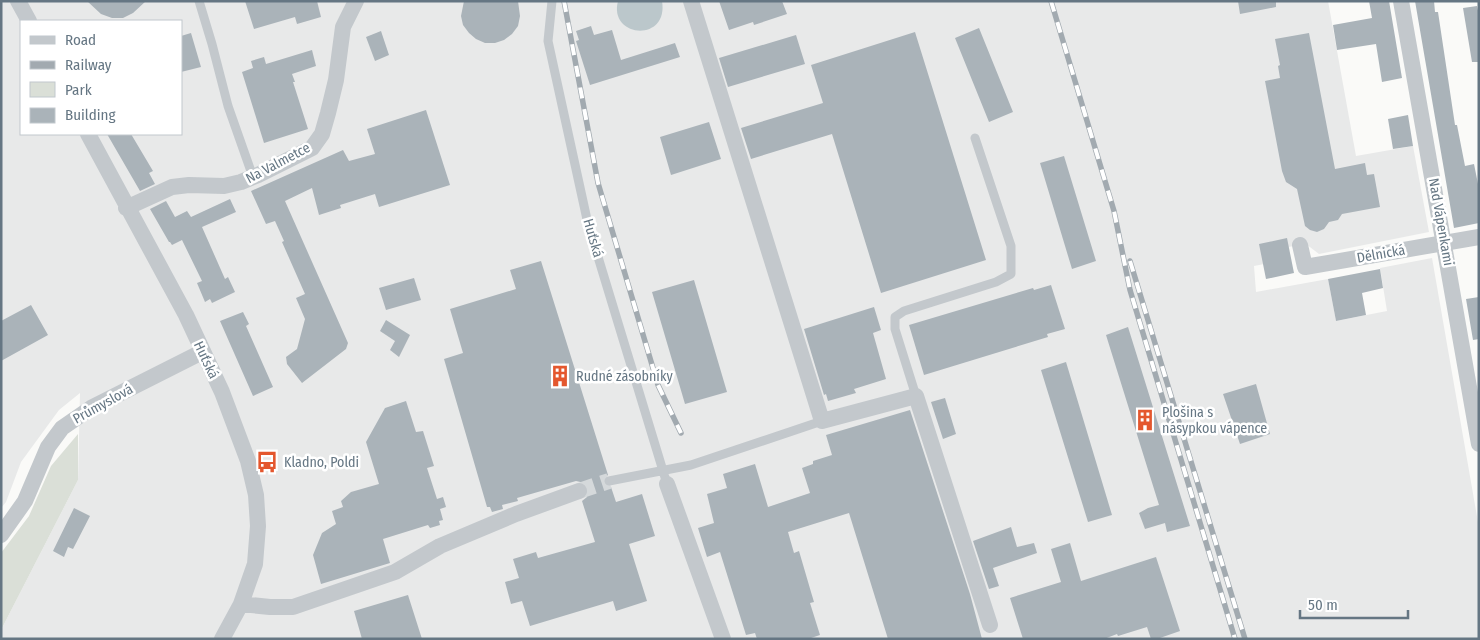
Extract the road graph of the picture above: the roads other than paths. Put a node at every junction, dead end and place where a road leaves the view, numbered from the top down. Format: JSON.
{"nodes":[{"id":1,"x":18,"y":1,"type":"edge"},
{"id":2,"x":199,"y":1,"type":"edge"},
{"id":3,"x":356,"y":1,"type":"edge"},
{"id":4,"x":552,"y":1,"type":"edge"},
{"id":5,"x":691,"y":1,"type":"edge"},
{"id":6,"x":1401,"y":1,"type":"edge"},
{"id":7,"x":28,"y":20,"type":"edge"},
{"id":8,"x":89,"y":135,"type":"edge"},
{"id":9,"x":975,"y":138,"type":"dead end"},
{"id":10,"x":253,"y":177,"type":"junction"},
{"id":11,"x":126,"y":208,"type":"junction"},
{"id":12,"x":1479,"y":237,"type":"edge"},
{"id":13,"x":1444,"y":243,"type":"junction"},
{"id":14,"x":1300,"y":245,"type":"dead end"},
{"id":15,"x":202,"y":352,"type":"junction"},
{"id":16,"x":916,"y":396,"type":"junction"},
{"id":17,"x":822,"y":420,"type":"junction"},
{"id":18,"x":1479,"y":444,"type":"edge"},
{"id":19,"x":664,"y":477,"type":"junction"},
{"id":20,"x":609,"y":481,"type":"tunnel mouth"},
{"id":21,"x":579,"y":491,"type":"tunnel mouth"},
{"id":22,"x":1,"y":536,"type":"edge"},
{"id":23,"x":241,"y":604,"type":"junction"},
{"id":24,"x":990,"y":625,"type":"dead end"},
{"id":25,"x":222,"y":639,"type":"edge"},
{"id":26,"x":723,"y":639,"type":"edge"}],
"edges":[{"from":1,"to":7,"type":"street"},
{"from":2,"to":10,"type":"lane"},
{"from":3,"to":10,"type":"street","name":"Na Valmetce"},
{"from":4,"to":19,"type":"lane","name":"Huťská"},
{"from":5,"to":17,"type":"street"},
{"from":6,"to":13,"type":"street","name":"Nad Vápenkami"},
{"from":8,"to":11,"type":"street","name":"Huťská"},
{"from":9,"to":16,"type":"lane"},
{"from":10,"to":11,"type":"street","name":"Na Valmetce"},
{"from":11,"to":15,"type":"street","name":"Huťská"},
{"from":12,"to":13,"type":"street","name":"Dělnická"},
{"from":13,"to":14,"type":"street","name":"Dělnická"},
{"from":13,"to":18,"type":"street","name":"Nad Vápenkami"},
{"from":15,"to":22,"type":"street","name":"Průmyslová"},
{"from":15,"to":23,"type":"street","name":"Huťská"},
{"from":16,"to":17,"type":"street"},
{"from":16,"to":24,"type":"street"},
{"from":17,"to":19,"type":"lane"},
{"from":19,"to":20,"type":"lane"},
{"from":19,"to":26,"type":"street","name":"Huťská"},
{"from":21,"to":23,"type":"street"},
{"from":23,"to":25,"type":"street","name":"Huťská"}]}
